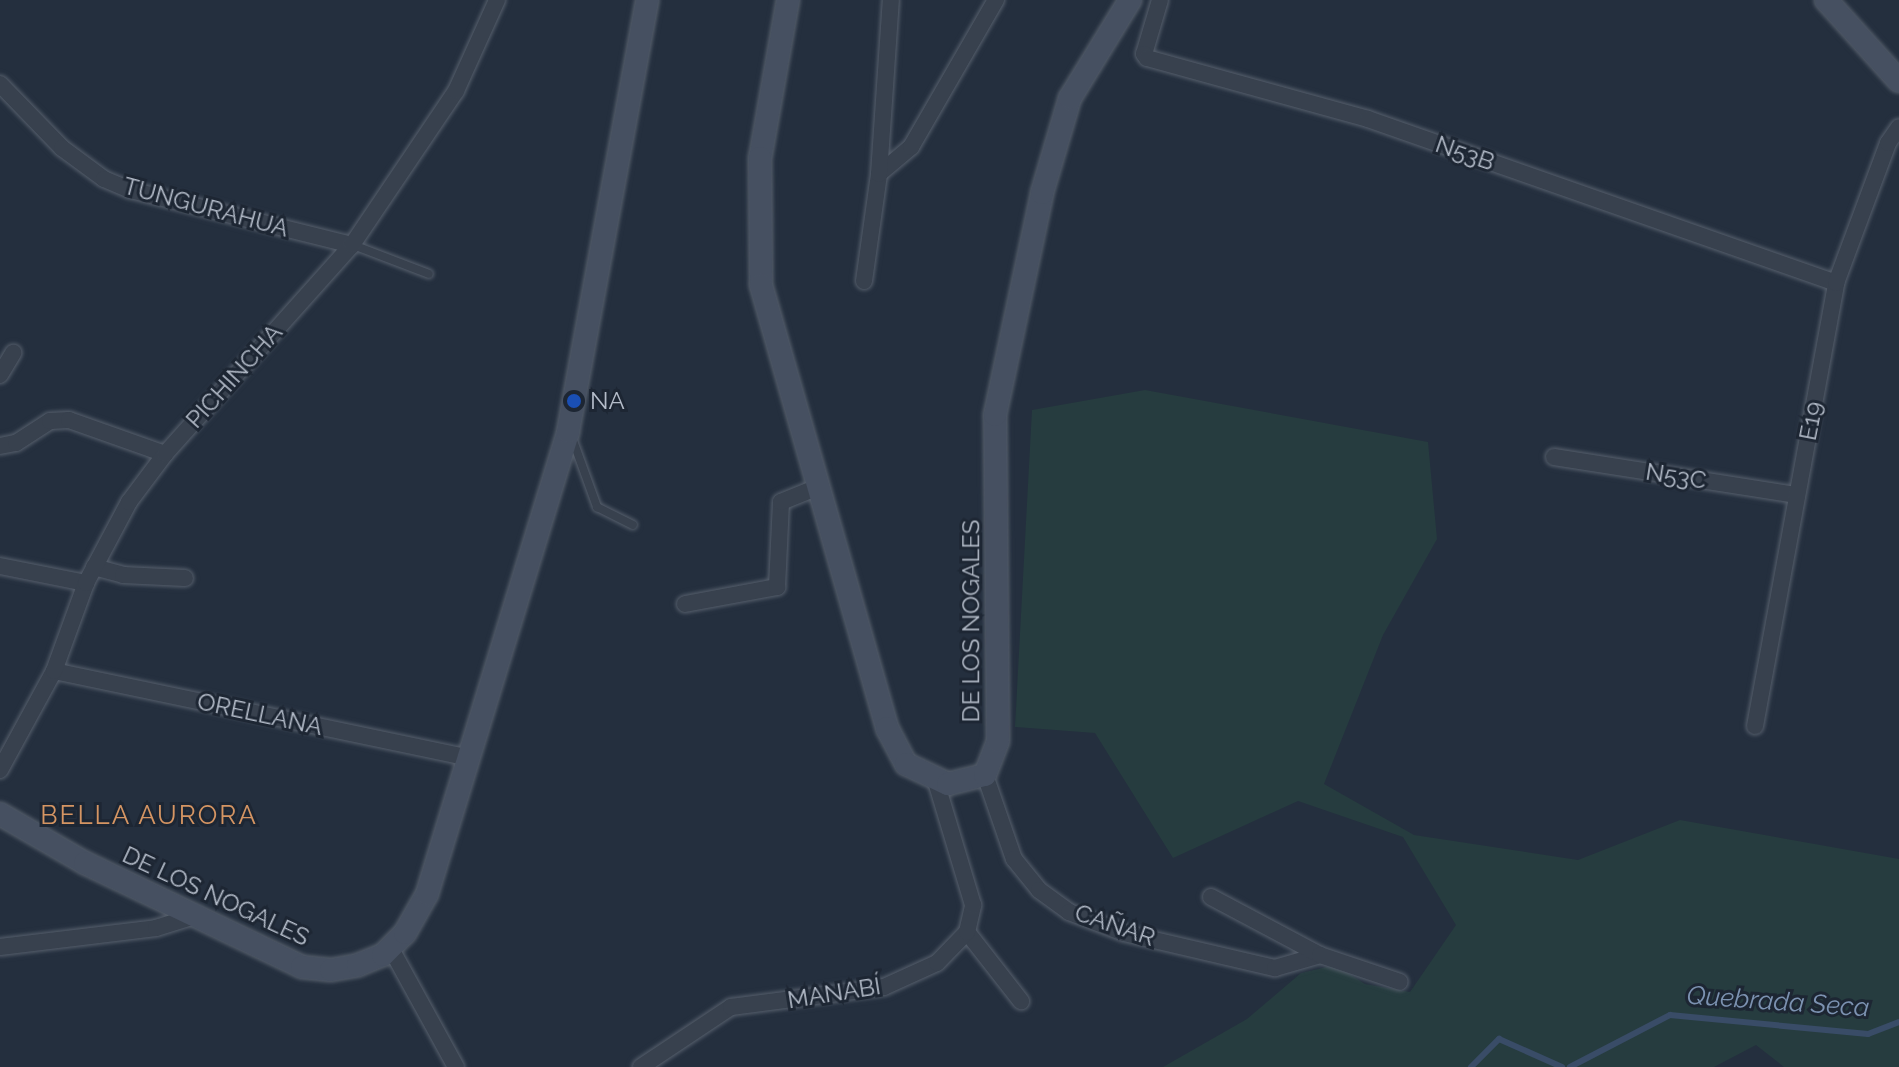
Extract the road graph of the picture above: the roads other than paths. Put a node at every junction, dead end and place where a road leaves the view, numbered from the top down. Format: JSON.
{"nodes":[{"id":1,"x":497,"y":0,"type":"edge"},
{"id":2,"x":647,"y":0,"type":"edge"},
{"id":3,"x":788,"y":0,"type":"edge"},
{"id":4,"x":891,"y":0,"type":"edge"},
{"id":5,"x":996,"y":0,"type":"edge"},
{"id":6,"x":1130,"y":0,"type":"edge"},
{"id":7,"x":1160,"y":0,"type":"edge"},
{"id":8,"x":1826,"y":0,"type":"edge"},
{"id":9,"x":1899,"y":81,"type":"edge"},
{"id":10,"x":0,"y":84,"type":"edge"},
{"id":11,"x":1899,"y":127,"type":"edge"},
{"id":12,"x":879,"y":174,"type":"junction"},
{"id":13,"x":352,"y":245,"type":"junction"},
{"id":14,"x":429,"y":274,"type":"dead end"},
{"id":15,"x":864,"y":281,"type":"dead end"},
{"id":16,"x":1836,"y":283,"type":"junction"},
{"id":17,"x":13,"y":353,"type":"dead end"},
{"id":18,"x":0,"y":375,"type":"edge"},
{"id":19,"x":568,"y":432,"type":"junction"},
{"id":20,"x":0,"y":446,"type":"edge"},
{"id":21,"x":165,"y":454,"type":"junction"},
{"id":22,"x":1554,"y":457,"type":"dead end"},
{"id":23,"x":816,"y":488,"type":"junction"},
{"id":24,"x":1797,"y":495,"type":"junction"},
{"id":25,"x":633,"y":525,"type":"dead end"},
{"id":26,"x":0,"y":566,"type":"edge"},
{"id":27,"x":94,"y":567,"type":"junction"},
{"id":28,"x":185,"y":578,"type":"dead end"},
{"id":29,"x":86,"y":583,"type":"junction"},
{"id":30,"x":685,"y":604,"type":"dead end"},
{"id":31,"x":54,"y":671,"type":"junction"},
{"id":32,"x":1755,"y":726,"type":"dead end"},
{"id":33,"x":467,"y":757,"type":"junction"},
{"id":34,"x":0,"y":770,"type":"edge"},
{"id":35,"x":985,"y":775,"type":"junction"},
{"id":36,"x":936,"y":782,"type":"junction"},
{"id":37,"x":0,"y":814,"type":"edge"},
{"id":38,"x":1211,"y":897,"type":"dead end"},
{"id":39,"x":195,"y":916,"type":"junction"},
{"id":40,"x":967,"y":932,"type":"junction"},
{"id":41,"x":0,"y":947,"type":"edge"},
{"id":42,"x":390,"y":947,"type":"junction"},
{"id":43,"x":1320,"y":955,"type":"junction"},
{"id":44,"x":1400,"y":982,"type":"dead end"},
{"id":45,"x":1021,"y":1001,"type":"dead end"},
{"id":46,"x":456,"y":1067,"type":"edge"},
{"id":47,"x":641,"y":1067,"type":"edge"}],
"edges":[{"from":1,"to":13,"type":"street","name":"PICHINCHA"},
{"from":2,"to":19,"type":"street","name":"DE LOS NOGALES"},
{"from":3,"to":23,"type":"street"},
{"from":4,"to":12,"type":"street"},
{"from":5,"to":12,"type":"street"},
{"from":6,"to":35,"type":"street","name":"DE LOS NOGALES"},
{"from":7,"to":16,"type":"street","name":"N53B"},
{"from":8,"to":9,"type":"street"},
{"from":10,"to":13,"type":"street","name":"TUNGURAHUA"},
{"from":11,"to":16,"type":"street","name":"E19"},
{"from":12,"to":15,"type":"street"},
{"from":13,"to":14,"type":"lane"},
{"from":13,"to":21,"type":"street","name":"PICHINCHA"},
{"from":16,"to":24,"type":"street","name":"E19"},
{"from":17,"to":18,"type":"street"},
{"from":19,"to":25,"type":"lane"},
{"from":19,"to":33,"type":"street","name":"DE LOS NOGALES"},
{"from":20,"to":21,"type":"street"},
{"from":21,"to":27,"type":"street","name":"PICHINCHA"},
{"from":22,"to":24,"type":"street","name":"N53C"},
{"from":23,"to":30,"type":"street"},
{"from":23,"to":36,"type":"street"},
{"from":24,"to":32,"type":"street","name":"E19"},
{"from":26,"to":29,"type":"street"},
{"from":27,"to":28,"type":"street"},
{"from":27,"to":29,"type":"street","name":"PICHINCHA"},
{"from":29,"to":31,"type":"street","name":"PICHINCHA"},
{"from":31,"to":33,"type":"street","name":"ORELLANA"},
{"from":31,"to":34,"type":"street","name":"PICHINCHA"},
{"from":33,"to":42,"type":"street","name":"DE LOS NOGALES"},
{"from":35,"to":36,"type":"street"},
{"from":35,"to":43,"type":"street","name":"CAÑAR"},
{"from":36,"to":40,"type":"street"},
{"from":37,"to":39,"type":"street","name":"DE LOS NOGALES"},
{"from":38,"to":43,"type":"street"},
{"from":39,"to":41,"type":"street"},
{"from":39,"to":42,"type":"street","name":"DE LOS NOGALES"},
{"from":40,"to":45,"type":"street"},
{"from":40,"to":47,"type":"street","name":"MANABÍ"},
{"from":42,"to":46,"type":"street"},
{"from":43,"to":44,"type":"street"}]}
